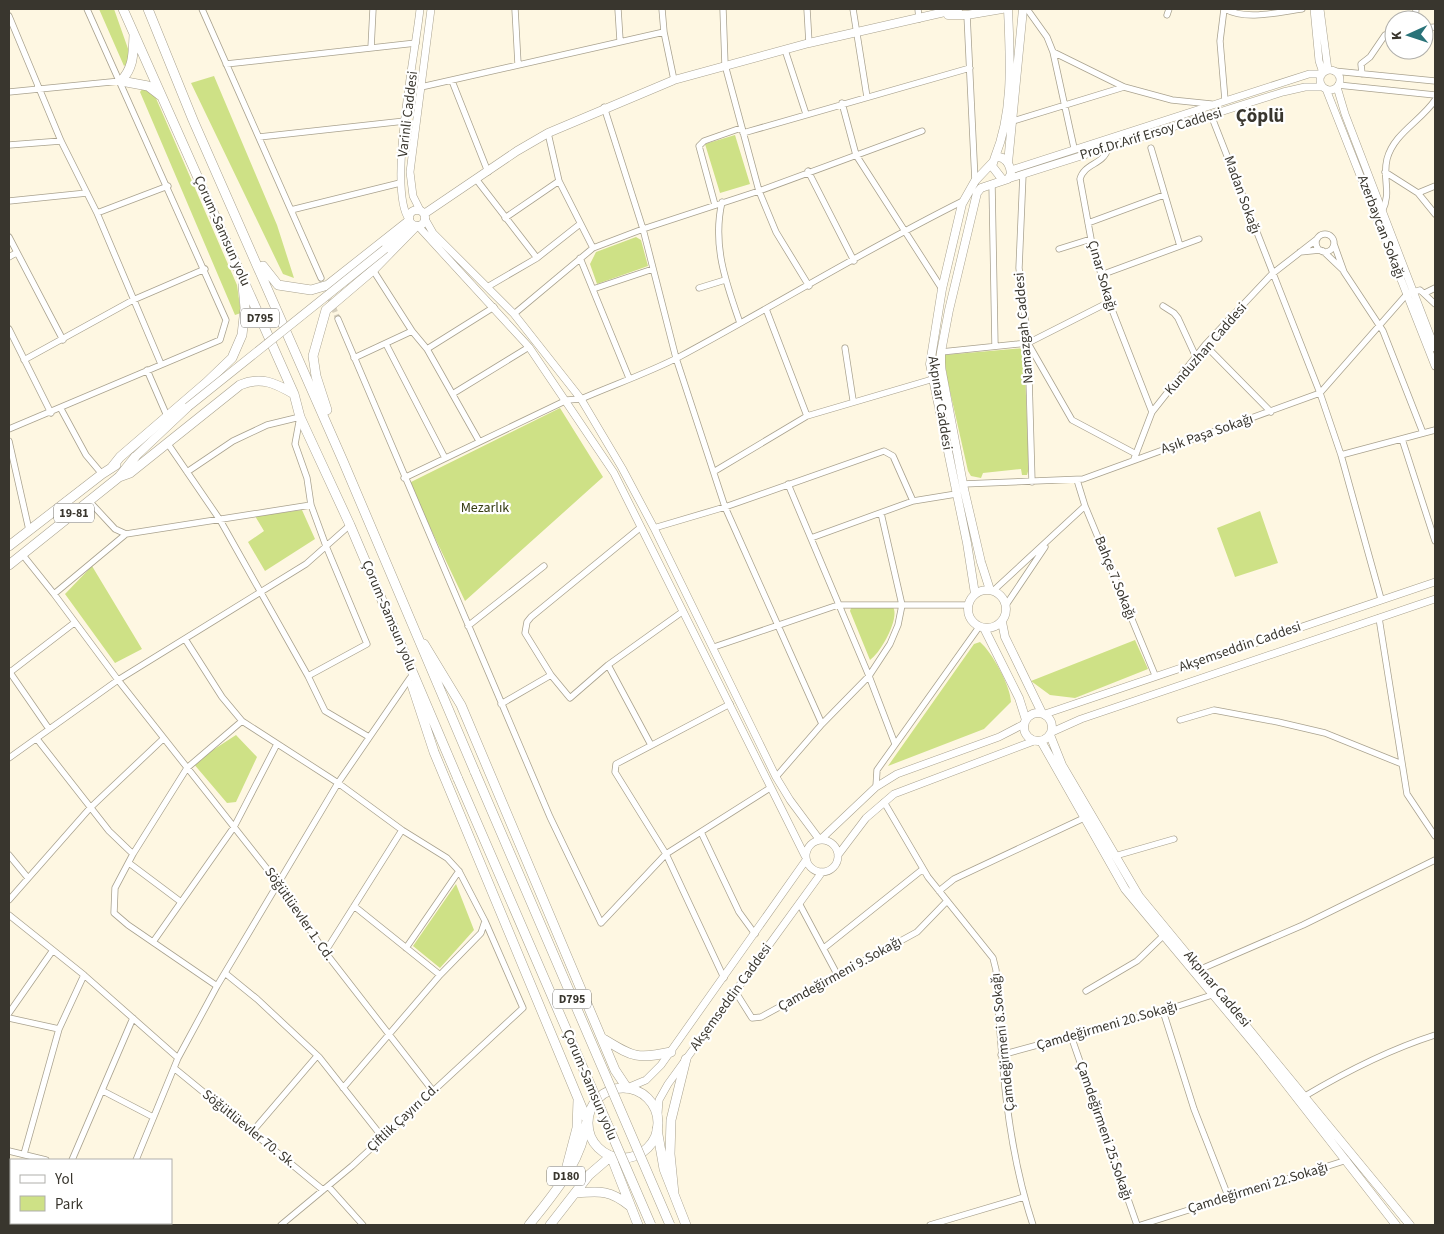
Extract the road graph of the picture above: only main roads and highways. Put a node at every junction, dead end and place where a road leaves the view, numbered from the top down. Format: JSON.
{"nodes":[{"id":1,"x":123,"y":9,"type":"edge"},
{"id":2,"x":148,"y":9,"type":"edge"},
{"id":3,"x":958,"y":9,"type":"edge"},
{"id":4,"x":1002,"y":9,"type":"edge"},
{"id":5,"x":1008,"y":9,"type":"edge"},
{"id":6,"x":1023,"y":9,"type":"edge"},
{"id":7,"x":941,"y":14,"type":"junction"},
{"id":8,"x":134,"y":33,"type":"junction"},
{"id":9,"x":163,"y":97,"type":"junction"},
{"id":10,"x":994,"y":160,"type":"junction"},
{"id":11,"x":1009,"y":166,"type":"junction"},
{"id":12,"x":1005,"y":179,"type":"junction"},
{"id":13,"x":423,"y":215,"type":"junction"},
{"id":14,"x":413,"y":223,"type":"junction"},
{"id":15,"x":251,"y":247,"type":"junction"},
{"id":16,"x":243,"y":277,"type":"junction"},
{"id":17,"x":294,"y":394,"type":"junction"},
{"id":18,"x":135,"y":457,"type":"junction"},
{"id":19,"x":343,"y":461,"type":"junction"},
{"id":20,"x":112,"y":467,"type":"junction"},
{"id":21,"x":119,"y":477,"type":"junction"},
{"id":22,"x":9,"y":546,"type":"edge"},
{"id":23,"x":9,"y":565,"type":"edge"},
{"id":24,"x":992,"y":591,"type":"junction"},
{"id":25,"x":975,"y":594,"type":"junction"},
{"id":26,"x":407,"y":616,"type":"junction"},
{"id":27,"x":1002,"y":622,"type":"junction"},
{"id":28,"x":394,"y":628,"type":"junction"},
{"id":29,"x":982,"y":628,"type":"junction"},
{"id":30,"x":1043,"y":714,"type":"junction"},
{"id":31,"x":1025,"y":722,"type":"junction"},
{"id":32,"x":1051,"y":733,"type":"junction"},
{"id":33,"x":1038,"y":741,"type":"junction"},
{"id":34,"x":602,"y":1038,"type":"junction"},
{"id":35,"x":671,"y":1052,"type":"road end"},
{"id":36,"x":686,"y":1058,"type":"road end"},
{"id":37,"x":627,"y":1088,"type":"junction"},
{"id":38,"x":578,"y":1097,"type":"junction"},
{"id":39,"x":587,"y":1120,"type":"junction"},
{"id":40,"x":658,"y":1129,"type":"junction"},
{"id":41,"x":612,"y":1156,"type":"junction"},
{"id":42,"x":564,"y":1181,"type":"junction"},
{"id":43,"x":575,"y":1193,"type":"junction"},
{"id":44,"x":674,"y":1194,"type":"junction"},
{"id":45,"x":630,"y":1206,"type":"junction"},
{"id":46,"x":529,"y":1225,"type":"edge"},
{"id":47,"x":550,"y":1225,"type":"edge"},
{"id":48,"x":638,"y":1225,"type":"edge"},
{"id":49,"x":651,"y":1225,"type":"edge"},
{"id":50,"x":670,"y":1225,"type":"edge"},
{"id":51,"x":686,"y":1225,"type":"edge"},
{"id":52,"x":1396,"y":1225,"type":"edge"},
{"id":53,"x":1410,"y":1225,"type":"edge"}],
"edges":[{"from":1,"to":8,"type":"main road","name":"Çorum-Samsun yolu","number":"D795"},
{"from":2,"to":15,"type":"main road","name":"Çorum-Samsun yolu","number":"D795"},
{"from":3,"to":7,"type":"main road"},
{"from":4,"to":7,"type":"main road"},
{"from":5,"to":10,"type":"main road","name":"Akpınar Caddesi"},
{"from":6,"to":11,"type":"main road"},
{"from":7,"to":13,"type":"main road"},
{"from":8,"to":9,"type":"main road","name":"Çorum-Samsun yolu","number":"D795"},
{"from":8,"to":9,"type":"main road"},
{"from":9,"to":16,"type":"main road","name":"Çorum-Samsun yolu","number":"D795"},
{"from":10,"to":11,"type":"main road"},
{"from":10,"to":12,"type":"main road"},
{"from":10,"to":25,"type":"main road","name":"Akpınar Caddesi"},
{"from":11,"to":12,"type":"main road"},
{"from":12,"to":24,"type":"main road","name":"Akpınar Caddesi"},
{"from":13,"to":14,"type":"main road"},
{"from":13,"to":14,"type":"main road"},
{"from":14,"to":15,"type":"main road"},
{"from":14,"to":18,"type":"main road","bridge":true},
{"from":14,"to":19,"type":"main road"},
{"from":15,"to":19,"type":"main road","name":"Çorum-Samsun yolu","number":"D795"},
{"from":16,"to":17,"type":"main road","name":"Çorum-Samsun yolu","number":"D795"},
{"from":16,"to":20,"type":"main road"},
{"from":17,"to":21,"type":"main road"},
{"from":17,"to":28,"type":"main road","name":"Çorum-Samsun yolu","number":"D795"},
{"from":18,"to":20,"type":"main road","number":"19-81"},
{"from":18,"to":21,"type":"main road","number":"19-81"},
{"from":19,"to":26,"type":"main road","name":"Çorum-Samsun yolu","number":"D795"},
{"from":20,"to":22,"type":"main road","number":"19-81"},
{"from":21,"to":23,"type":"main road","number":"19-81"},
{"from":24,"to":25,"type":"main road"},
{"from":24,"to":27,"type":"main road"},
{"from":25,"to":29,"type":"main road"},
{"from":26,"to":34,"type":"main road"},
{"from":26,"to":50,"type":"main road","name":"Çorum-Samsun yolu","number":"D795","bridge":true},
{"from":27,"to":29,"type":"main road"},
{"from":27,"to":30,"type":"main road"},
{"from":28,"to":38,"type":"main road"},
{"from":28,"to":49,"type":"main road","name":"Çorum-Samsun yolu","number":"D795","bridge":true},
{"from":29,"to":31,"type":"main road"},
{"from":30,"to":31,"type":"main road"},
{"from":30,"to":32,"type":"main road"},
{"from":31,"to":33,"type":"main road"},
{"from":32,"to":33,"type":"main road"},
{"from":32,"to":53,"type":"main road","name":"Akpınar Caddesi"},
{"from":33,"to":52,"type":"main road","name":"Akpınar Caddesi"},
{"from":34,"to":35,"type":"main road"},
{"from":34,"to":37,"type":"main road"},
{"from":36,"to":44,"type":"main road"},
{"from":37,"to":39,"type":"main road"},
{"from":37,"to":40,"type":"main road"},
{"from":38,"to":39,"type":"main road"},
{"from":38,"to":42,"type":"main road"},
{"from":39,"to":41,"type":"main road"},
{"from":39,"to":42,"type":"main road","number":"D180"},
{"from":40,"to":41,"type":"main road"},
{"from":40,"to":44,"type":"main road"},
{"from":41,"to":43,"type":"main road","number":"D180"},
{"from":41,"to":45,"type":"main road"},
{"from":42,"to":46,"type":"main road","number":"D180"},
{"from":43,"to":45,"type":"main road"},
{"from":43,"to":47,"type":"main road","number":"D180"},
{"from":44,"to":51,"type":"main road"},
{"from":45,"to":48,"type":"main road"}]}
